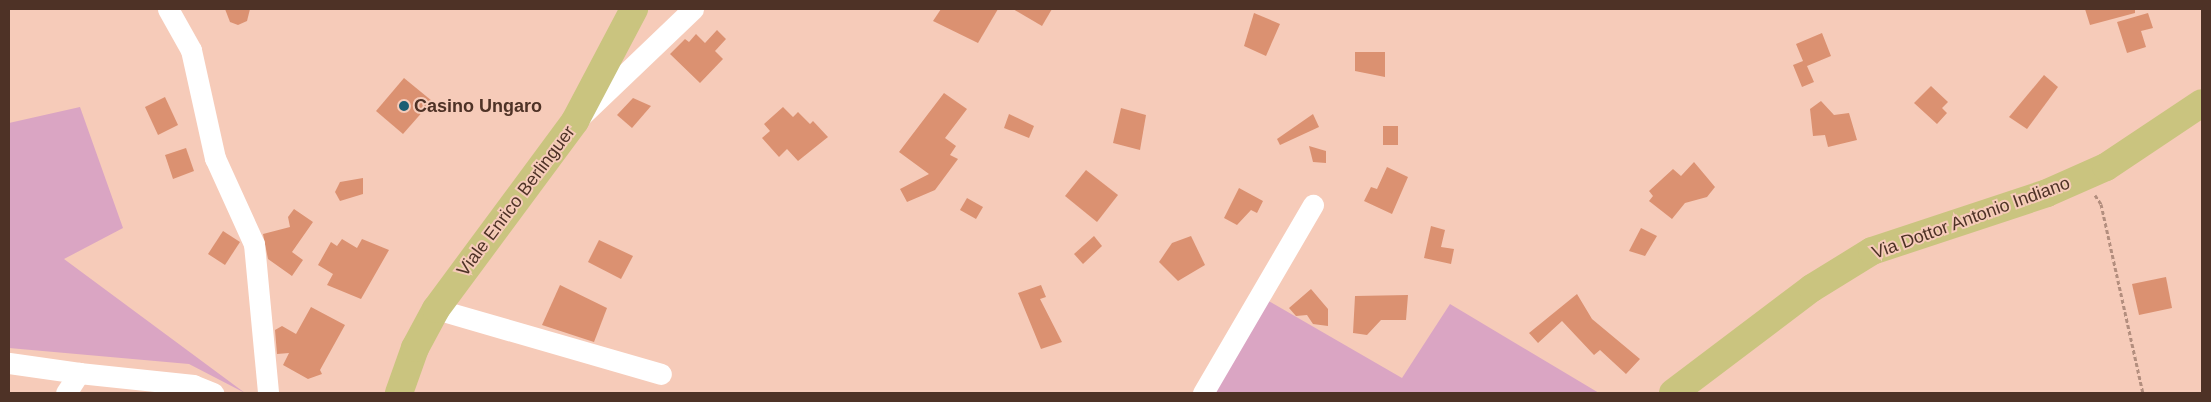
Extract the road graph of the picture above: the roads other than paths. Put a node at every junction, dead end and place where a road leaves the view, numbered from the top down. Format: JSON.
{"nodes":[{"id":1,"x":168,"y":9,"type":"edge"},
{"id":2,"x":634,"y":9,"type":"edge"},
{"id":3,"x":693,"y":9,"type":"edge"},
{"id":4,"x":2202,"y":103,"type":"edge"},
{"id":5,"x":575,"y":121,"type":"junction"},
{"id":6,"x":1313,"y":205,"type":"dead end"},
{"id":7,"x":436,"y":309,"type":"junction"},
{"id":8,"x":9,"y":363,"type":"edge"},
{"id":9,"x":79,"y":373,"type":"junction"},
{"id":10,"x":661,"y":374,"type":"dead end"},
{"id":11,"x":66,"y":393,"type":"edge"},
{"id":12,"x":213,"y":393,"type":"edge"},
{"id":13,"x":268,"y":393,"type":"edge"},
{"id":14,"x":399,"y":393,"type":"edge"},
{"id":15,"x":1202,"y":393,"type":"edge"},
{"id":16,"x":1673,"y":393,"type":"edge"}],
"edges":[{"from":1,"to":13,"type":"street"},
{"from":2,"to":5,"type":"main road","name":"Viale Enrico Berlinguer"},
{"from":3,"to":5,"type":"street"},
{"from":4,"to":16,"type":"main road","name":"Via Dottor Antonio Indiano"},
{"from":5,"to":7,"type":"main road","name":"Viale Enrico Berlinguer"},
{"from":6,"to":15,"type":"street"},
{"from":7,"to":10,"type":"street"},
{"from":7,"to":14,"type":"main road","name":"Viale Enrico Berlinguer"},
{"from":8,"to":9,"type":"street"},
{"from":9,"to":11,"type":"street"},
{"from":9,"to":12,"type":"street"}]}
